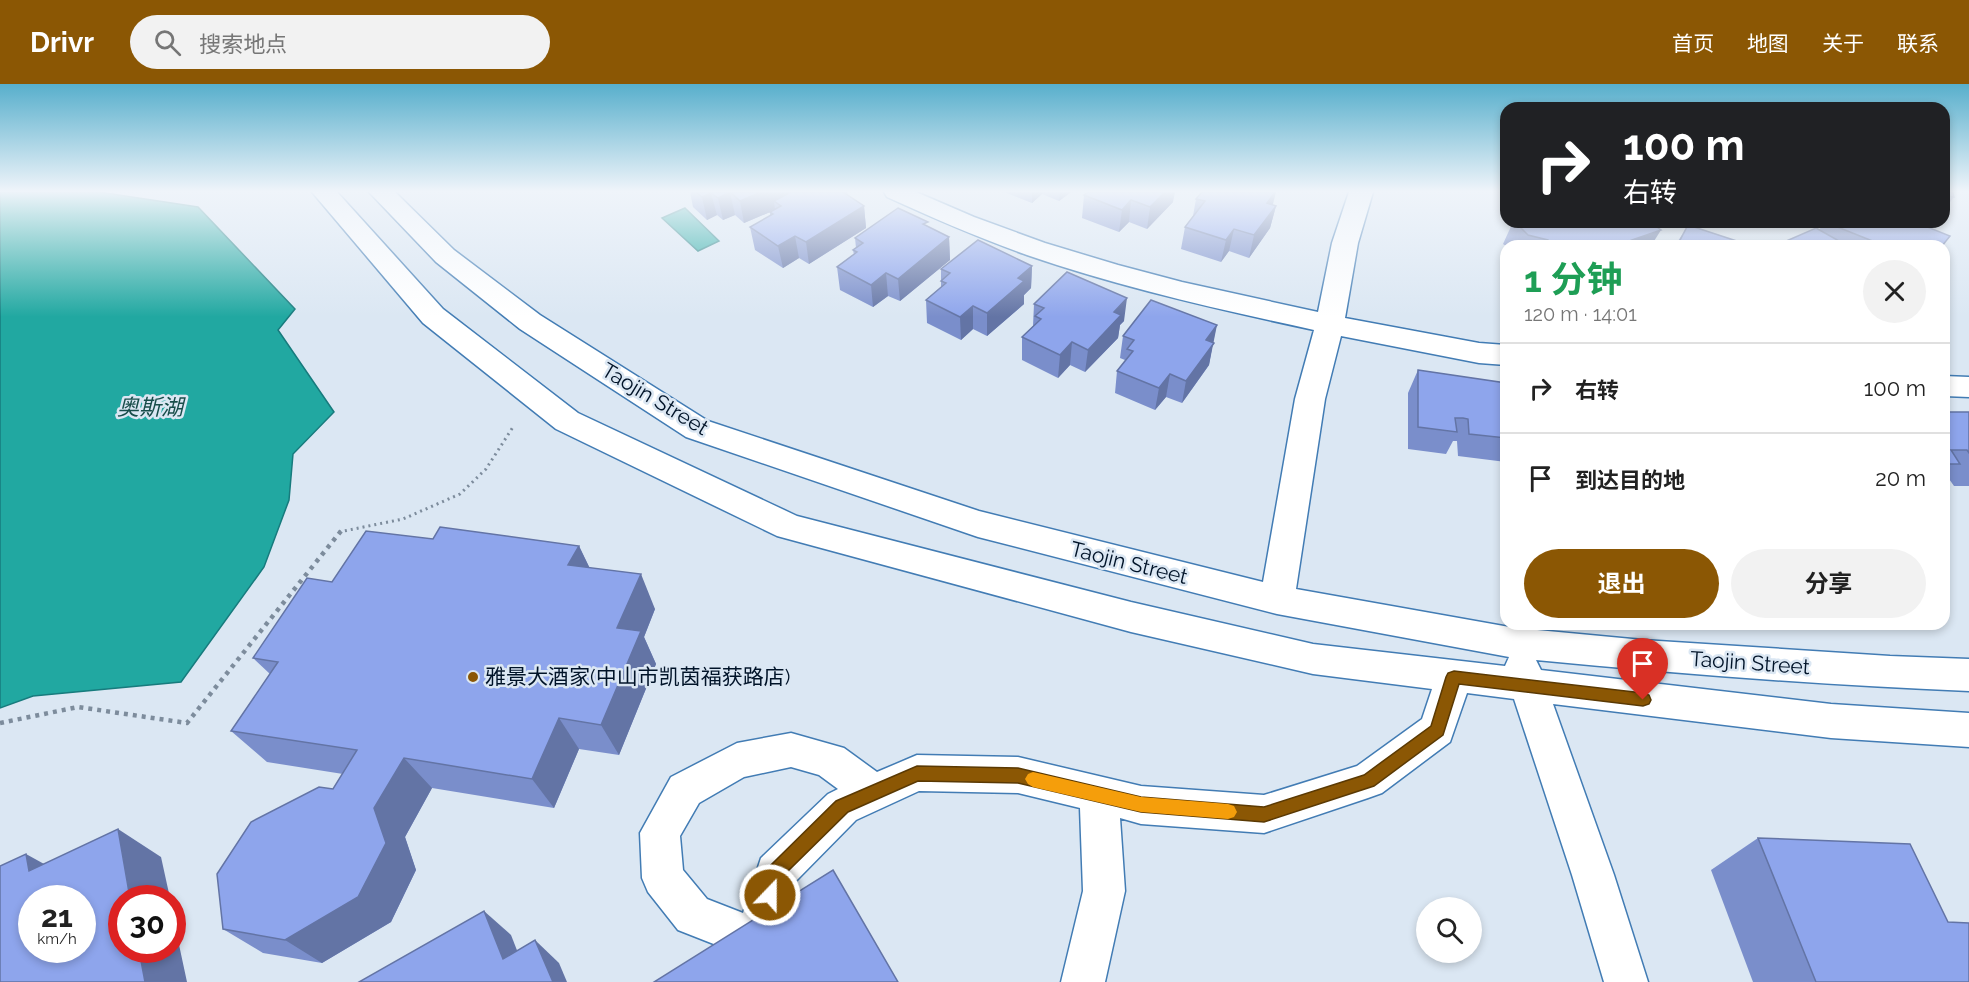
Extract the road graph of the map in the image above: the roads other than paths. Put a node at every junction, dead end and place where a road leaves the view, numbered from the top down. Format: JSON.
{"nodes":[{"id":1,"x":361,"y":234,"type":"edge"},
{"id":2,"x":423,"y":234,"type":"edge"},
{"id":3,"x":996,"y":234,"type":"edge"},
{"id":4,"x":1348,"y":234,"type":"edge"},
{"id":5,"x":1330,"y":324,"type":"junction"},
{"id":6,"x":1500,"y":355,"type":"edge"},
{"id":7,"x":1950,"y":386,"type":"edge"},
{"id":8,"x":1969,"y":387,"type":"edge"},
{"id":9,"x":1277,"y":600,"type":"junction"},
{"id":10,"x":1515,"y":643,"type":"junction"},
{"id":11,"x":1969,"y":675,"type":"edge"},
{"id":12,"x":1454,"y":677,"type":"junction"},
{"id":13,"x":1526,"y":686,"type":"junction"},
{"id":14,"x":1969,"y":730,"type":"edge"},
{"id":15,"x":873,"y":793,"type":"junction"},
{"id":16,"x":1099,"y":795,"type":"junction"},
{"id":17,"x":1083,"y":982,"type":"edge"},
{"id":18,"x":1626,"y":982,"type":"edge"}],
"edges":[{"from":1,"to":12,"type":"street"},
{"from":2,"to":9,"type":"street","name":"Taojin Street"},
{"from":3,"to":5,"type":"street"},
{"from":4,"to":5,"type":"street"},
{"from":5,"to":6,"type":"street"},
{"from":5,"to":9,"type":"street"},
{"from":7,"to":8,"type":"street"},
{"from":9,"to":10,"type":"street","name":"Taojin Street"},
{"from":10,"to":11,"type":"street","name":"Taojin Street"},
{"from":10,"to":13,"type":"street"},
{"from":12,"to":13,"type":"street"},
{"from":12,"to":16,"type":"street"},
{"from":13,"to":14,"type":"street"},
{"from":13,"to":18,"type":"street"},
{"from":15,"to":15,"type":"street"},
{"from":15,"to":16,"type":"street"},
{"from":16,"to":17,"type":"street"}]}
